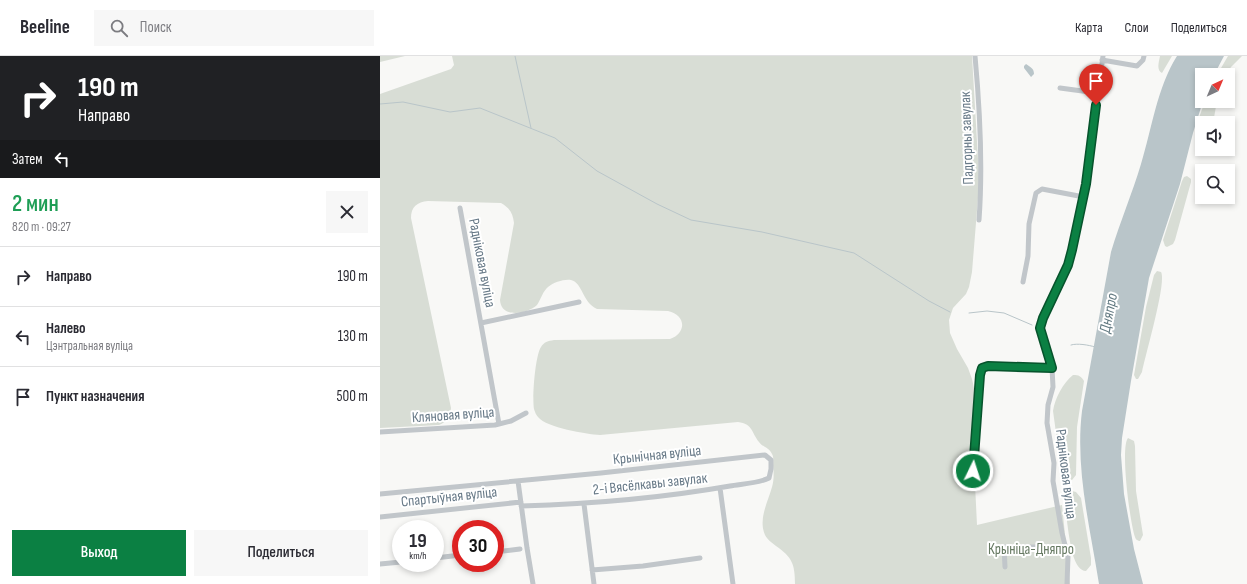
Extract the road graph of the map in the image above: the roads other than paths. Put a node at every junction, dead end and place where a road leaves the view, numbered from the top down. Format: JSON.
{"nodes":[{"id":1,"x":975,"y":56,"type":"edge"},
{"id":2,"x":1144,"y":56,"type":"edge"},
{"id":3,"x":1102,"y":58,"type":"edge"},
{"id":4,"x":1060,"y":88,"type":"dead end"},
{"id":5,"x":1097,"y":93,"type":"junction"},
{"id":6,"x":1084,"y":197,"type":"junction"},
{"id":7,"x":460,"y":208,"type":"dead end"},
{"id":8,"x":979,"y":220,"type":"dead end"},
{"id":9,"x":1023,"y":282,"type":"dead end"},
{"id":10,"x":580,"y":302,"type":"dead end"},
{"id":11,"x":481,"y":323,"type":"junction"},
{"id":12,"x":1052,"y":368,"type":"junction"},
{"id":13,"x":526,"y":413,"type":"dead end"},
{"id":14,"x":500,"y":424,"type":"junction"},
{"id":15,"x":380,"y":432,"type":"edge"},
{"id":16,"x":973,"y":471,"type":"dead end"},
{"id":17,"x":518,"y":481,"type":"junction"},
{"id":18,"x":720,"y":488,"type":"junction"},
{"id":19,"x":380,"y":494,"type":"edge"},
{"id":20,"x":521,"y":504,"type":"junction"},
{"id":21,"x":584,"y":504,"type":"junction"},
{"id":22,"x":380,"y":516,"type":"edge"},
{"id":23,"x":1065,"y":547,"type":"junction"},
{"id":24,"x":520,"y":549,"type":"dead end"},
{"id":25,"x":504,"y":551,"type":"edge"},
{"id":26,"x":700,"y":558,"type":"dead end"},
{"id":27,"x":392,"y":563,"type":"edge"},
{"id":28,"x":380,"y":564,"type":"edge"},
{"id":29,"x":1005,"y":567,"type":"dead end"},
{"id":30,"x":592,"y":570,"type":"junction"},
{"id":31,"x":733,"y":583,"type":"edge"},
{"id":32,"x":533,"y":584,"type":"edge"},
{"id":33,"x":594,"y":584,"type":"edge"},
{"id":34,"x":1067,"y":584,"type":"edge"}],
"edges":[{"from":1,"to":8,"type":"street","name":"Падгорны завулак"},
{"from":2,"to":3,"type":"street"},
{"from":3,"to":5,"type":"street","name":"Радніковая вуліца"},
{"from":4,"to":5,"type":"street"},
{"from":5,"to":6,"type":"street","name":"Радніковая вуліца"},
{"from":6,"to":9,"type":"street"},
{"from":6,"to":12,"type":"street","name":"Радніковая вуліца"},
{"from":7,"to":11,"type":"street","name":"Радніковая вуліца"},
{"from":10,"to":11,"type":"street","name":"Радніковая вуліца"},
{"from":11,"to":14,"type":"street","name":"Радніковая вуліца"},
{"from":12,"to":16,"type":"street"},
{"from":12,"to":23,"type":"street","name":"Радніковая вуліца"},
{"from":13,"to":14,"type":"street","name":"Кляновая вуліца"},
{"from":14,"to":15,"type":"street","name":"Кляновая вуліца"},
{"from":17,"to":18,"type":"street","name":"Крынічная вуліца"},
{"from":17,"to":19,"type":"street","name":"Крынічная вуліца"},
{"from":17,"to":20,"type":"street"},
{"from":18,"to":21,"type":"street","name":"2-і Вясёлкавы завулак"},
{"from":18,"to":31,"type":"street"},
{"from":20,"to":21,"type":"street","name":"2-і Вясёлкавы завулак"},
{"from":20,"to":22,"type":"street","name":"Спартыўная вуліца"},
{"from":20,"to":32,"type":"street"},
{"from":21,"to":30,"type":"street"},
{"from":23,"to":29,"type":"street"},
{"from":23,"to":34,"type":"street","name":"Радніковая вуліца"},
{"from":24,"to":25,"type":"street"},
{"from":26,"to":30,"type":"street"},
{"from":27,"to":28,"type":"street"},
{"from":30,"to":33,"type":"street"}]}
